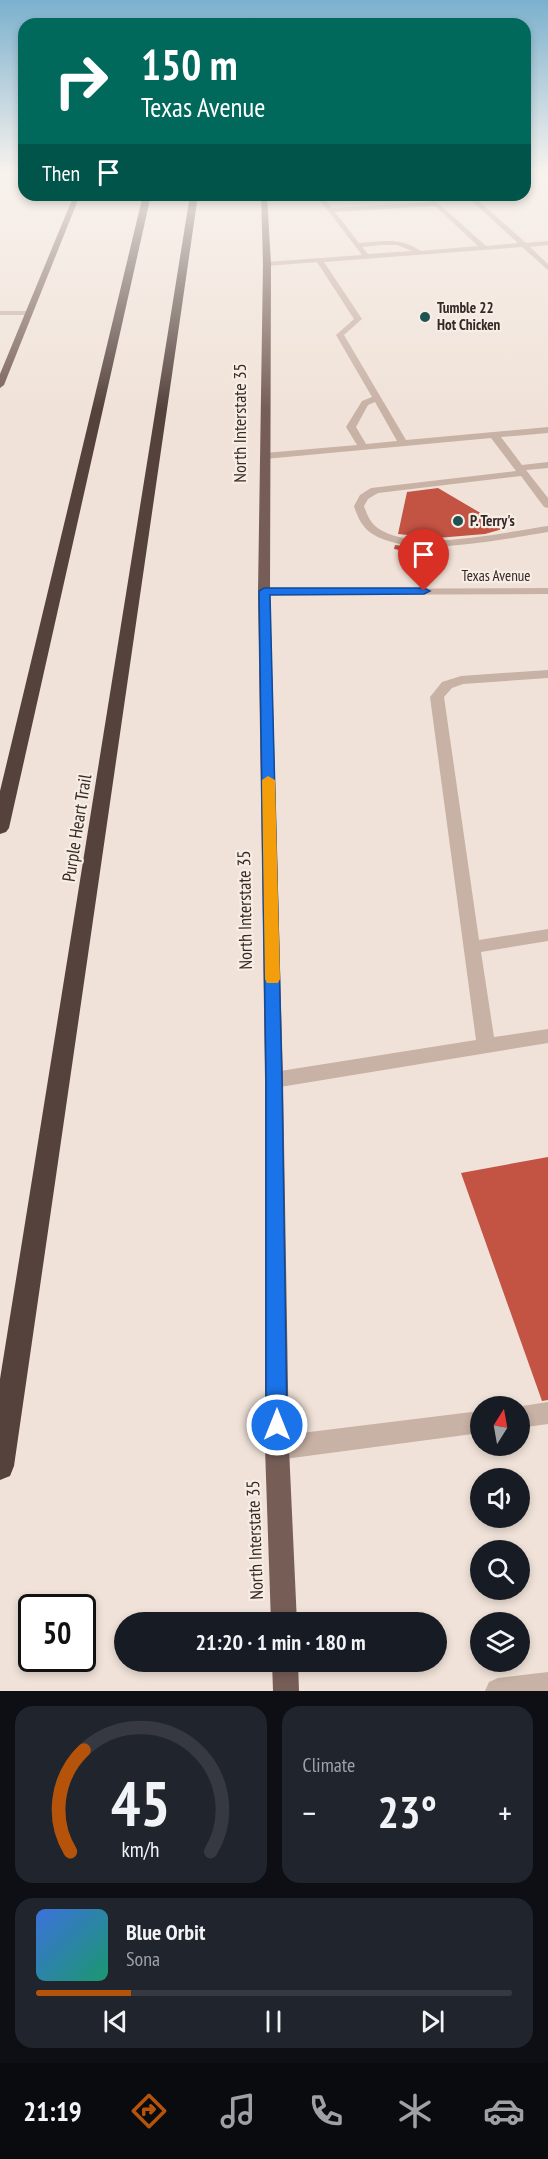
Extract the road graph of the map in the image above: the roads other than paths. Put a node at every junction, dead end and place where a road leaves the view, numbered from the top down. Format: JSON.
{"nodes":[{"id":1,"x":54,"y":251,"type":"edge"},
{"id":2,"x":134,"y":251,"type":"edge"},
{"id":3,"x":187,"y":251,"type":"edge"},
{"id":4,"x":266,"y":251,"type":"edge"},
{"id":5,"x":362,"y":251,"type":"edge"},
{"id":6,"x":436,"y":251,"type":"edge"},
{"id":7,"x":530,"y":251,"type":"edge"},
{"id":8,"x":418,"y":252,"type":"joint"},
{"id":9,"x":366,"y":256,"type":"junction"},
{"id":10,"x":319,"y":260,"type":"junction"},
{"id":11,"x":267,"y":264,"type":"junction"},
{"id":12,"x":548,"y":268,"type":"edge"},
{"id":13,"x":0,"y":313,"type":"edge"},
{"id":14,"x":29,"y":313,"type":"junction"},
{"id":15,"x":0,"y":385,"type":"edge"},
{"id":16,"x":376,"y":399,"type":"junction"},
{"id":17,"x":548,"y":430,"type":"edge"},
{"id":18,"x":494,"y":435,"type":"junction"},
{"id":19,"x":404,"y":444,"type":"junction"},
{"id":20,"x":364,"y":448,"type":"junction"},
{"id":21,"x":265,"y":456,"type":"junction"},
{"id":22,"x":548,"y":465,"type":"edge"},
{"id":23,"x":521,"y":471,"type":"junction"},
{"id":24,"x":548,"y":505,"type":"edge"},
{"id":25,"x":548,"y":529,"type":"edge"},
{"id":26,"x":264,"y":591,"type":"junction"},
{"id":27,"x":548,"y":591,"type":"edge"},
{"id":28,"x":548,"y":674,"type":"edge"},
{"id":29,"x":0,"y":828,"type":"edge"},
{"id":30,"x":548,"y":935,"type":"edge"},
{"id":31,"x":472,"y":947,"type":"junction"},
{"id":32,"x":548,"y":1036,"type":"edge"},
{"id":33,"x":486,"y":1046,"type":"junction"},
{"id":34,"x":274,"y":1080,"type":"junction"},
{"id":35,"x":548,"y":1413,"type":"edge"},
{"id":36,"x":530,"y":1415,"type":"edge"},
{"id":37,"x":470,"y":1423,"type":"edge"},
{"id":38,"x":277,"y":1448,"type":"junction"},
{"id":39,"x":0,"y":1466,"type":"edge"},
{"id":40,"x":284,"y":1612,"type":"edge"},
{"id":41,"x":285,"y":1672,"type":"edge"},
{"id":42,"x":548,"y":1685,"type":"edge"},
{"id":43,"x":286,"y":1691,"type":"edge"},
{"id":44,"x":498,"y":1691,"type":"edge"}],
"edges":[{"from":1,"to":14,"type":"main road"},
{"from":2,"to":29,"type":"highway"},
{"from":3,"to":39,"type":"highway","name":"Purple Heart Trail"},
{"from":4,"to":11,"type":"main road","name":"North Interstate 35"},
{"from":5,"to":9,"type":"street"},
{"from":6,"to":8,"type":"street"},
{"from":7,"to":12,"type":"street"},
{"from":8,"to":9,"type":"street"},
{"from":9,"to":10,"type":"street"},
{"from":10,"to":11,"type":"street"},
{"from":10,"to":16,"type":"street"},
{"from":11,"to":21,"type":"main road","name":"North Interstate 35"},
{"from":13,"to":14,"type":"street"},
{"from":14,"to":15,"type":"main road"},
{"from":16,"to":19,"type":"street"},
{"from":16,"to":20,"type":"street"},
{"from":17,"to":18,"type":"street"},
{"from":18,"to":19,"type":"street"},
{"from":18,"to":23,"type":"street"},
{"from":19,"to":20,"type":"street"},
{"from":20,"to":21,"type":"street"},
{"from":21,"to":26,"type":"main road","name":"North Interstate 35"},
{"from":22,"to":23,"type":"street"},
{"from":23,"to":24,"type":"street"},
{"from":23,"to":25,"type":"street"},
{"from":26,"to":27,"type":"street","name":"Texas Avenue"},
{"from":26,"to":34,"type":"main road","name":"North Interstate 35"},
{"from":28,"to":31,"type":"street"},
{"from":30,"to":31,"type":"street"},
{"from":31,"to":33,"type":"street"},
{"from":32,"to":33,"type":"street"},
{"from":33,"to":34,"type":"street"},
{"from":34,"to":38,"type":"main road","name":"North Interstate 35"},
{"from":35,"to":36,"type":"street"},
{"from":37,"to":38,"type":"street"},
{"from":38,"to":40,"type":"main road","name":"North Interstate 35"},
{"from":41,"to":43,"type":"main road"},
{"from":42,"to":44,"type":"street"}]}
